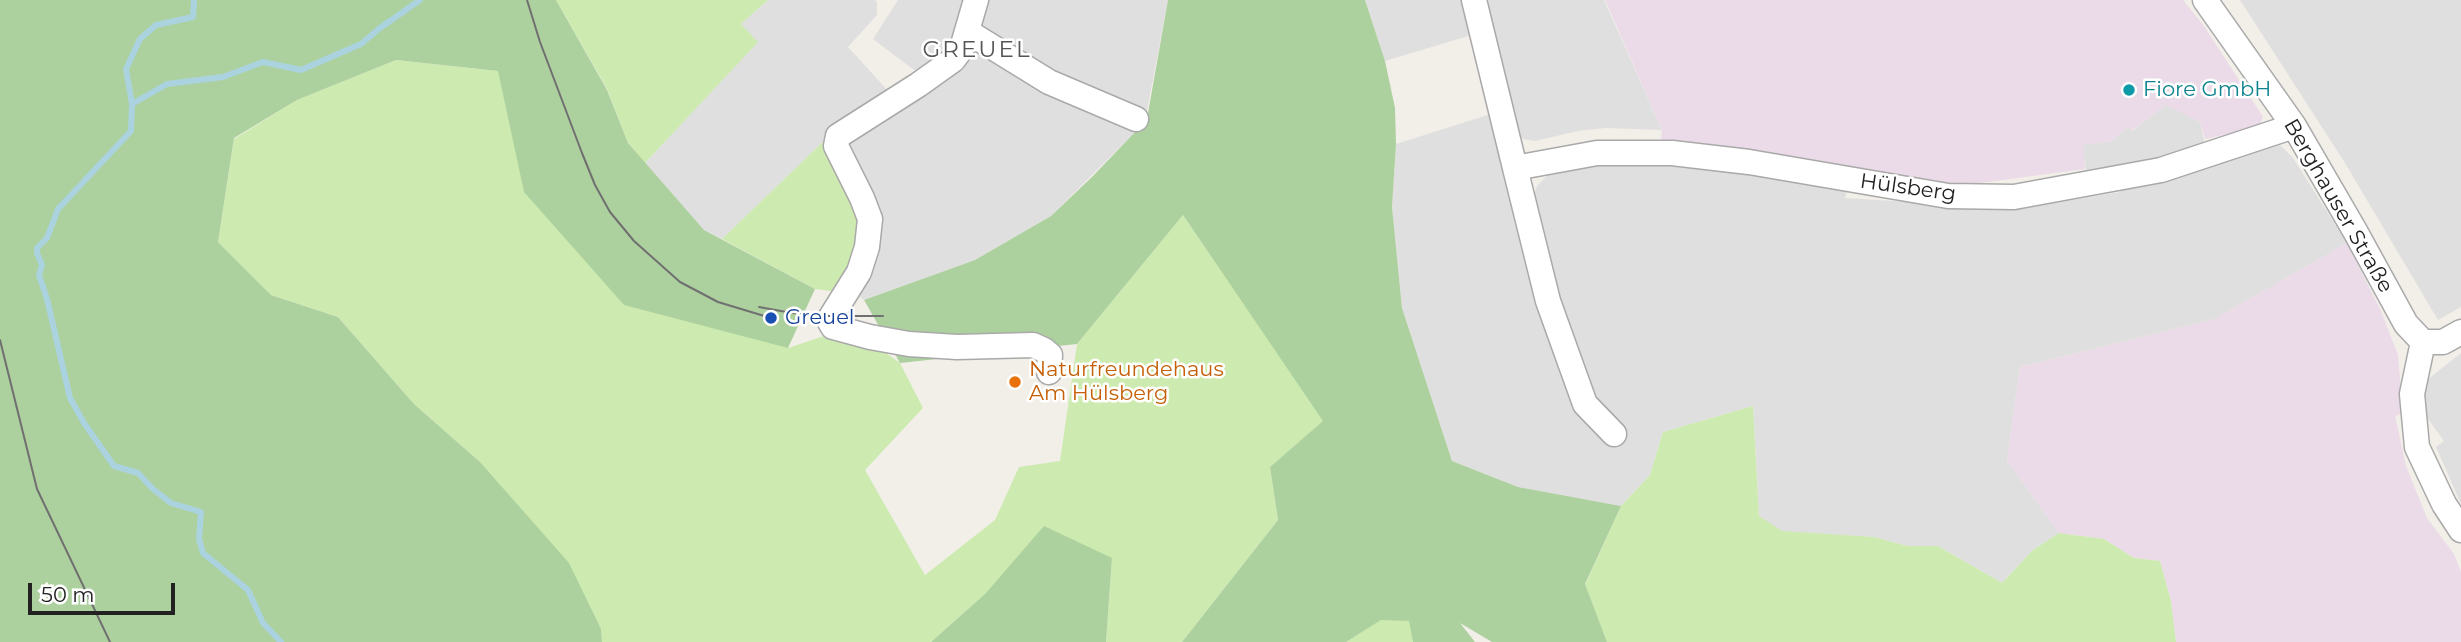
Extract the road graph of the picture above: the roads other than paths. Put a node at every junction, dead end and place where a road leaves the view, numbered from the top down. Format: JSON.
{"nodes":[{"id":1,"x":976,"y":0,"type":"edge"},
{"id":2,"x":1474,"y":0,"type":"edge"},
{"id":3,"x":2205,"y":0,"type":"edge"},
{"id":4,"x":968,"y":32,"type":"junction"},
{"id":5,"x":1136,"y":119,"type":"dead end"},
{"id":6,"x":2294,"y":126,"type":"junction"},
{"id":7,"x":1515,"y":168,"type":"junction"},
{"id":8,"x":2461,"y":332,"type":"edge"},
{"id":9,"x":2423,"y":342,"type":"junction"},
{"id":10,"x":1049,"y":372,"type":"dead end"},
{"id":11,"x":1614,"y":434,"type":"dead end"},
{"id":12,"x":2461,"y":530,"type":"edge"}],
"edges":[{"from":1,"to":4,"type":"street"},
{"from":2,"to":7,"type":"street"},
{"from":3,"to":6,"type":"street","name":"Berghauser Straße"},
{"from":4,"to":5,"type":"street"},
{"from":4,"to":10,"type":"street"},
{"from":6,"to":7,"type":"street","name":"Hülsberg"},
{"from":6,"to":9,"type":"street","name":"Berghauser Straße"},
{"from":7,"to":11,"type":"street"},
{"from":8,"to":9,"type":"street"},
{"from":9,"to":12,"type":"street"}]}
